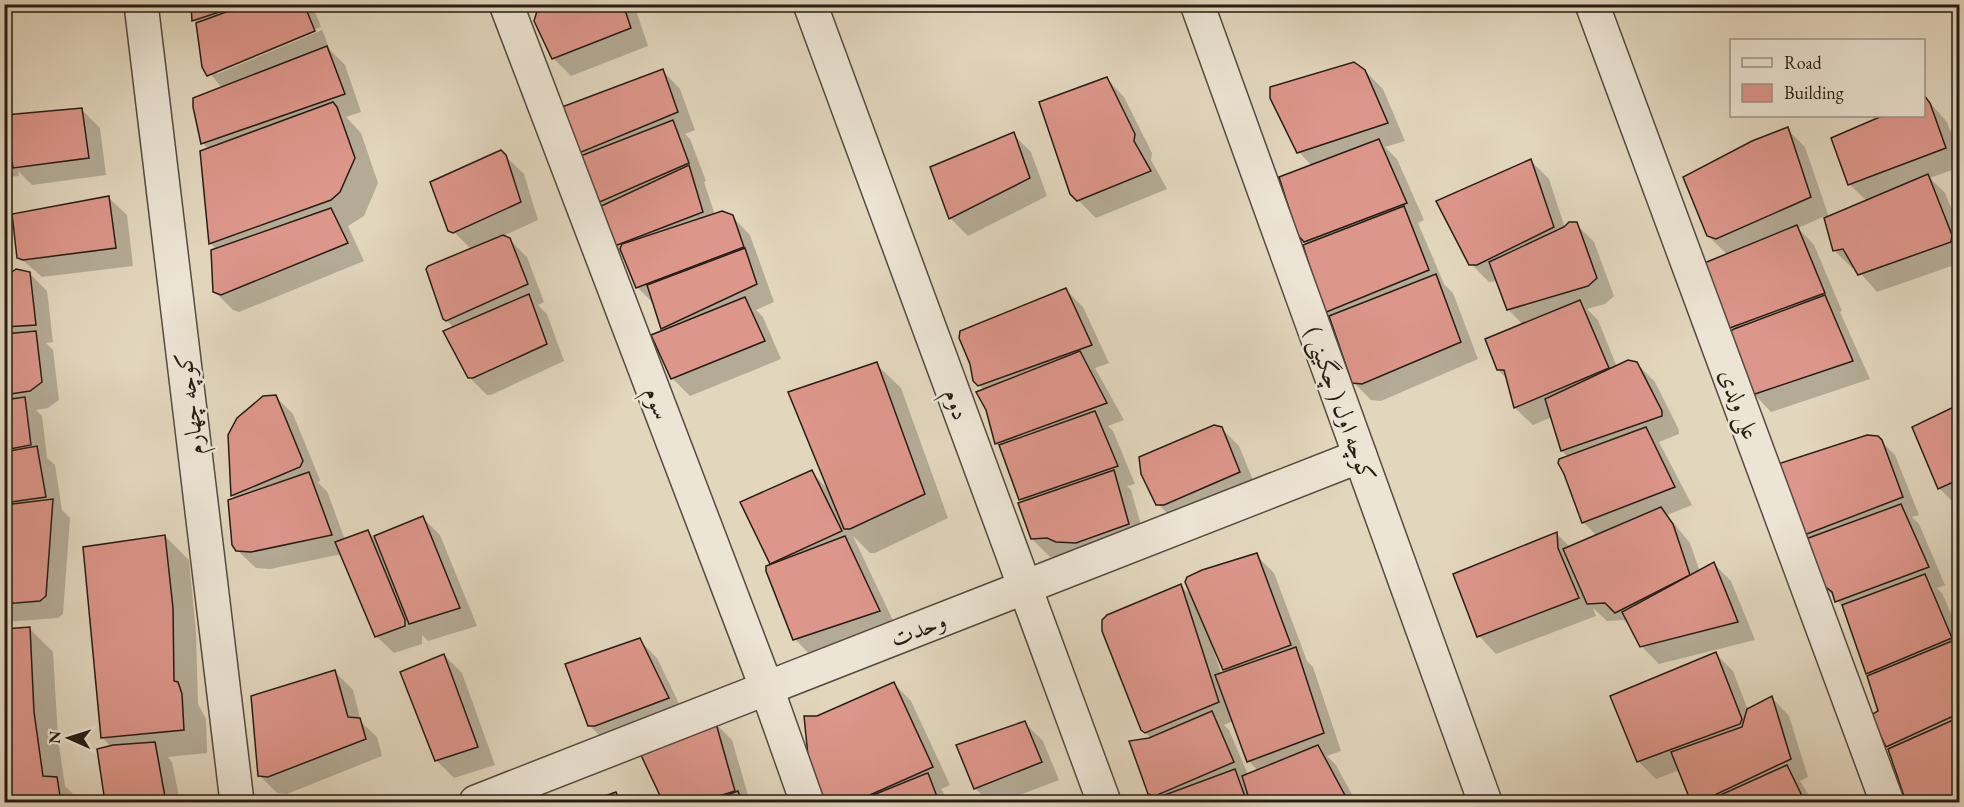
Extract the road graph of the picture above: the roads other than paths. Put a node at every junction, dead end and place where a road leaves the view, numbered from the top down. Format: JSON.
{"nodes":[{"id":1,"x":141,"y":4,"type":"edge"},
{"id":2,"x":506,"y":4,"type":"edge"},
{"id":3,"x":810,"y":4,"type":"edge"},
{"id":4,"x":1197,"y":4,"type":"edge"},
{"id":5,"x":1592,"y":4,"type":"edge"},
{"id":6,"x":1360,"y":456,"type":"junction"},
{"id":7,"x":1025,"y":588,"type":"junction"},
{"id":8,"x":767,"y":689,"type":"junction"},
{"id":9,"x":495,"y":799,"type":"edge"},
{"id":10,"x":237,"y":802,"type":"edge"},
{"id":11,"x":807,"y":802,"type":"edge"},
{"id":12,"x":1104,"y":802,"type":"edge"},
{"id":13,"x":1485,"y":802,"type":"edge"},
{"id":14,"x":1887,"y":802,"type":"edge"}],
"edges":[{"from":1,"to":10,"type":"street","name":"کوچه چهارم"},
{"from":2,"to":8,"type":"street","name":"سوم"},
{"from":3,"to":7,"type":"street","name":"دوم"},
{"from":4,"to":6,"type":"street","name":"کوچه اول ( چگینی )"},
{"from":5,"to":14,"type":"street","name":"علی ولدی"},
{"from":6,"to":7,"type":"street","name":"وحدت"},
{"from":6,"to":13,"type":"street","name":"کوچه اول ( چگینی )"},
{"from":7,"to":8,"type":"street","name":"وحدت"},
{"from":7,"to":12,"type":"street","name":"دوم"},
{"from":8,"to":9,"type":"street","name":"وحدت"},
{"from":8,"to":11,"type":"street","name":"سوم"}]}
